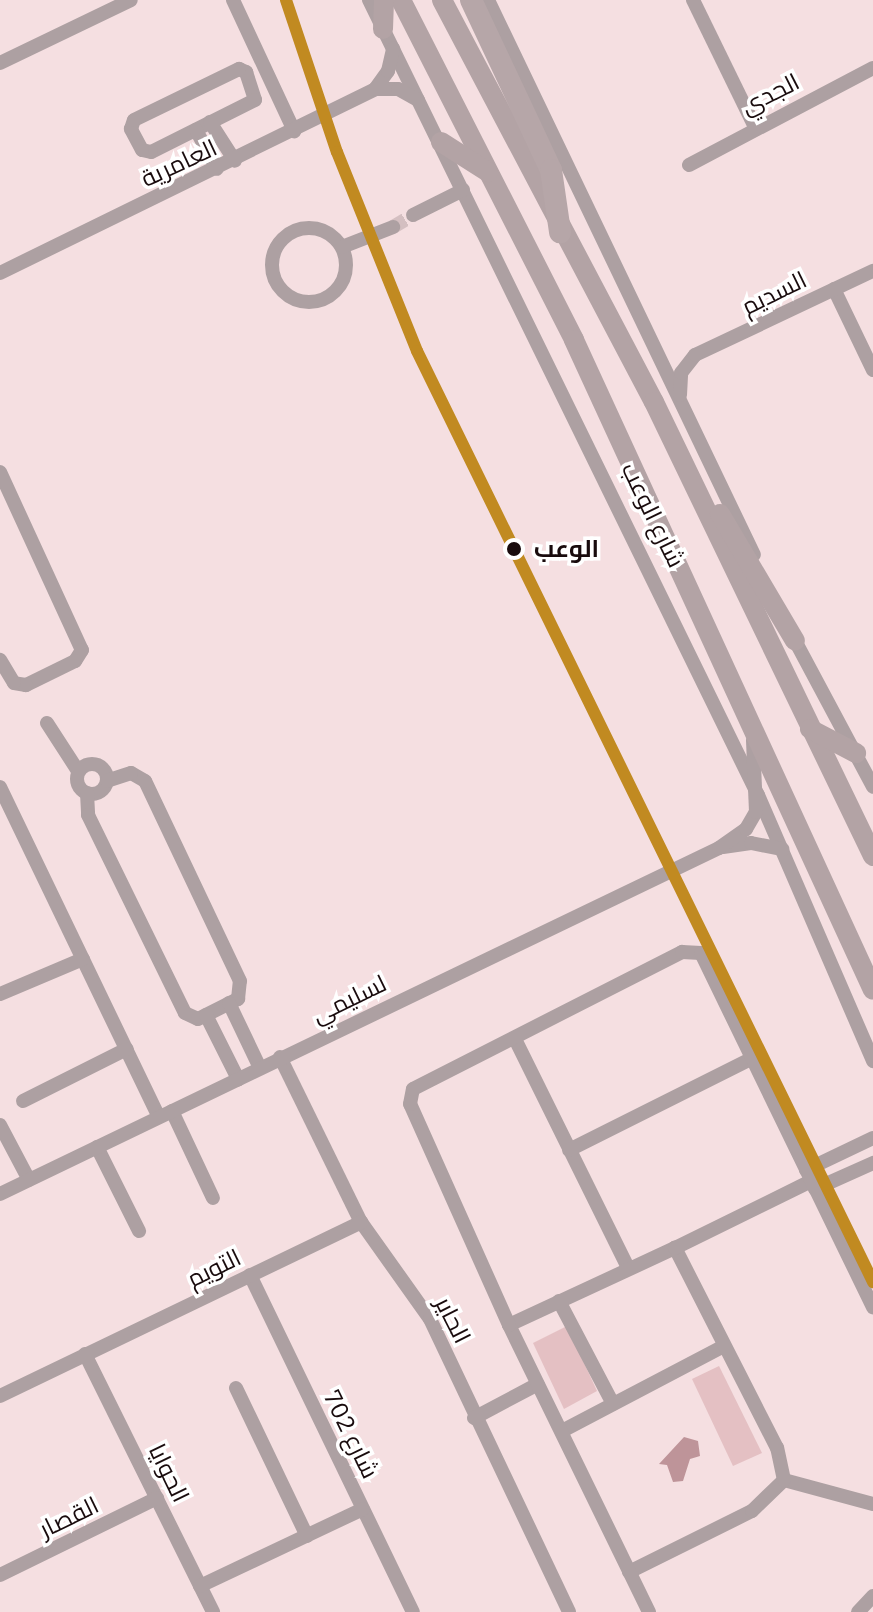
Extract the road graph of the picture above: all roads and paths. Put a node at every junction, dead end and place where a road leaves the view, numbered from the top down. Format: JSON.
{"nodes":[{"id":1,"x":131,"y":0,"type":"edge"},
{"id":2,"x":233,"y":0,"type":"edge"},
{"id":3,"x":369,"y":0,"type":"edge"},
{"id":4,"x":384,"y":0,"type":"edge"},
{"id":5,"x":401,"y":0,"type":"edge"},
{"id":6,"x":442,"y":0,"type":"edge"},
{"id":7,"x":471,"y":0,"type":"edge"},
{"id":8,"x":488,"y":0,"type":"edge"},
{"id":9,"x":693,"y":0,"type":"edge"},
{"id":10,"x":383,"y":29,"type":"junction"},
{"id":11,"x":393,"y":49,"type":"junction"},
{"id":12,"x":0,"y":63,"type":"edge"},
{"id":13,"x":873,"y":68,"type":"edge"},
{"id":14,"x":375,"y":89,"type":"junction"},
{"id":15,"x":419,"y":100,"type":"junction"},
{"id":16,"x":210,"y":122,"type":"junction"},
{"id":17,"x":754,"y":125,"type":"junction"},
{"id":18,"x":196,"y":130,"type":"junction"},
{"id":19,"x":294,"y":131,"type":"junction"},
{"id":20,"x":441,"y":142,"type":"junction"},
{"id":21,"x":235,"y":161,"type":"junction"},
{"id":22,"x":689,"y":165,"type":"dead end"},
{"id":23,"x":217,"y":169,"type":"junction"},
{"id":24,"x":491,"y":174,"type":"junction"},
{"id":25,"x":463,"y":190,"type":"junction"},
{"id":26,"x":413,"y":215,"type":"tunnel mouth"},
{"id":27,"x":393,"y":227,"type":"tunnel mouth"},
{"id":28,"x":560,"y":232,"type":"junction"},
{"id":29,"x":342,"y":247,"type":"junction"},
{"id":30,"x":873,"y":271,"type":"edge"},
{"id":31,"x":0,"y":273,"type":"edge"},
{"id":32,"x":834,"y":289,"type":"junction"},
{"id":33,"x":652,"y":340,"type":"junction"},
{"id":34,"x":695,"y":355,"type":"junction"},
{"id":35,"x":873,"y":370,"type":"edge"},
{"id":36,"x":680,"y":399,"type":"junction"},
{"id":37,"x":654,"y":402,"type":"junction"},
{"id":38,"x":0,"y":472,"type":"edge"},
{"id":39,"x":795,"y":641,"type":"junction"},
{"id":40,"x":0,"y":660,"type":"edge"},
{"id":41,"x":751,"y":720,"type":"junction"},
{"id":42,"x":47,"y":723,"type":"dead end"},
{"id":43,"x":810,"y":729,"type":"junction"},
{"id":44,"x":864,"y":758,"type":"edge"},
{"id":45,"x":78,"y":771,"type":"junction"},
{"id":46,"x":107,"y":781,"type":"junction"},
{"id":47,"x":0,"y":787,"type":"edge"},
{"id":48,"x":873,"y":787,"type":"edge"},
{"id":49,"x":87,"y":793,"type":"junction"},
{"id":50,"x":758,"y":795,"type":"junction"},
{"id":51,"x":719,"y":848,"type":"junction"},
{"id":52,"x":782,"y":849,"type":"junction"},
{"id":53,"x":873,"y":856,"type":"edge"},
{"id":54,"x":847,"y":931,"type":"junction"},
{"id":55,"x":873,"y":955,"type":"edge"},
{"id":56,"x":83,"y":959,"type":"junction"},
{"id":57,"x":873,"y":990,"type":"edge"},
{"id":58,"x":0,"y":994,"type":"edge"},
{"id":59,"x":229,"y":1003,"type":"junction"},
{"id":60,"x":206,"y":1015,"type":"junction"},
{"id":61,"x":515,"y":1039,"type":"junction"},
{"id":62,"x":127,"y":1049,"type":"junction"},
{"id":63,"x":280,"y":1057,"type":"junction"},
{"id":64,"x":749,"y":1060,"type":"junction"},
{"id":65,"x":873,"y":1061,"type":"edge"},
{"id":66,"x":260,"y":1068,"type":"junction"},
{"id":67,"x":238,"y":1079,"type":"junction"},
{"id":68,"x":23,"y":1101,"type":"dead end"},
{"id":69,"x":165,"y":1114,"type":"junction"},
{"id":70,"x":0,"y":1125,"type":"edge"},
{"id":71,"x":873,"y":1138,"type":"edge"},
{"id":72,"x":97,"y":1147,"type":"junction"},
{"id":73,"x":569,"y":1150,"type":"junction"},
{"id":74,"x":873,"y":1163,"type":"edge"},
{"id":75,"x":29,"y":1180,"type":"junction"},
{"id":76,"x":811,"y":1180,"type":"junction"},
{"id":77,"x":0,"y":1194,"type":"edge"},
{"id":78,"x":213,"y":1198,"type":"dead end"},
{"id":79,"x":361,"y":1222,"type":"junction"},
{"id":80,"x":139,"y":1231,"type":"dead end"},
{"id":81,"x":675,"y":1248,"type":"junction"},
{"id":82,"x":628,"y":1268,"type":"junction"},
{"id":83,"x":250,"y":1275,"type":"junction"},
{"id":84,"x":559,"y":1301,"type":"junction"},
{"id":85,"x":873,"y":1308,"type":"edge"},
{"id":86,"x":509,"y":1325,"type":"junction"},
{"id":87,"x":722,"y":1347,"type":"junction"},
{"id":88,"x":85,"y":1354,"type":"junction"},
{"id":89,"x":538,"y":1384,"type":"junction"},
{"id":90,"x":236,"y":1388,"type":"dead end"},
{"id":91,"x":0,"y":1396,"type":"edge"},
{"id":92,"x":613,"y":1404,"type":"junction"},
{"id":93,"x":474,"y":1418,"type":"junction"},
{"id":94,"x":562,"y":1431,"type":"junction"},
{"id":95,"x":784,"y":1480,"type":"junction"},
{"id":96,"x":157,"y":1498,"type":"junction"},
{"id":97,"x":873,"y":1504,"type":"edge"},
{"id":98,"x":363,"y":1509,"type":"junction"},
{"id":99,"x":307,"y":1536,"type":"junction"},
{"id":100,"x":629,"y":1572,"type":"junction"},
{"id":101,"x":0,"y":1575,"type":"edge"},
{"id":102,"x":200,"y":1586,"type":"junction"},
{"id":103,"x":873,"y":1596,"type":"edge"},
{"id":104,"x":213,"y":1612,"type":"edge"},
{"id":105,"x":413,"y":1612,"type":"edge"},
{"id":106,"x":569,"y":1612,"type":"edge"},
{"id":107,"x":649,"y":1612,"type":"edge"},
{"id":108,"x":858,"y":1612,"type":"edge"}],
"edges":[{"from":1,"to":12,"type":"street"},
{"from":2,"to":19,"type":"street"},
{"from":3,"to":10,"type":"street","name":"شارع الوعب"},
{"from":4,"to":10,"type":"main road"},
{"from":5,"to":24,"type":"main road","name":"شارع الوعب"},
{"from":6,"to":28,"type":"main road","name":"شارع الوعب"},
{"from":7,"to":28,"type":"highway"},
{"from":8,"to":33,"type":"street"},
{"from":9,"to":17,"type":"street"},
{"from":10,"to":11,"type":"street","name":"شارع الوعب"},
{"from":11,"to":14,"type":"street"},
{"from":11,"to":15,"type":"street","name":"شارع الوعب"},
{"from":13,"to":17,"type":"street","name":"الجدي"},
{"from":14,"to":15,"type":"street"},
{"from":14,"to":19,"type":"street","name":"العامرية"},
{"from":15,"to":20,"type":"street","name":"شارع الوعب"},
{"from":16,"to":18,"type":"street"},
{"from":16,"to":18,"type":"street"},
{"from":16,"to":21,"type":"street"},
{"from":17,"to":22,"type":"street","name":"الجدي"},
{"from":18,"to":23,"type":"street"},
{"from":19,"to":21,"type":"street","name":"العامرية"},
{"from":20,"to":24,"type":"main road"},
{"from":20,"to":25,"type":"street","name":"شارع الوعب"},
{"from":21,"to":23,"type":"street","name":"العامرية"},
{"from":23,"to":31,"type":"street","name":"العامرية"},
{"from":24,"to":41,"type":"main road","name":"شارع الوعب"},
{"from":25,"to":26,"type":"street"},
{"from":25,"to":50,"type":"street","name":"شارع الوعب"},
{"from":27,"to":29,"type":"street"},
{"from":28,"to":37,"type":"main road","name":"شارع الوعب"},
{"from":29,"to":29,"type":"street"},
{"from":30,"to":32,"type":"street","name":"السديم"},
{"from":32,"to":34,"type":"street","name":"السديم"},
{"from":32,"to":35,"type":"street"},
{"from":33,"to":34,"type":"street"},
{"from":33,"to":36,"type":"street"},
{"from":34,"to":36,"type":"street"},
{"from":36,"to":39,"type":"street"},
{"from":37,"to":39,"type":"main road"},
{"from":37,"to":43,"type":"main road","name":"شارع الوعب"},
{"from":38,"to":40,"type":"street"},
{"from":39,"to":44,"type":"street"},
{"from":41,"to":50,"type":"street","name":"لسليمي"},
{"from":41,"to":54,"type":"main road","name":"شارع الوعب"},
{"from":42,"to":45,"type":"street"},
{"from":43,"to":44,"type":"main road"},
{"from":43,"to":53,"type":"main road","name":"شارع الوعب"},
{"from":44,"to":48,"type":"street"},
{"from":45,"to":46,"type":"street"},
{"from":45,"to":49,"type":"street"},
{"from":46,"to":49,"type":"street"},
{"from":46,"to":59,"type":"street"},
{"from":47,"to":56,"type":"street"},
{"from":49,"to":60,"type":"street"},
{"from":50,"to":51,"type":"street","name":"لسليمي"},
{"from":50,"to":52,"type":"street","name":"شارع الوعب"},
{"from":51,"to":52,"type":"street","name":"لسليمي"},
{"from":51,"to":63,"type":"street","name":"لسليمي"},
{"from":52,"to":65,"type":"street","name":"شارع الوعب"},
{"from":54,"to":55,"type":"main road"},
{"from":54,"to":57,"type":"main road","name":"شارع الوعب"},
{"from":56,"to":58,"type":"street"},
{"from":56,"to":62,"type":"street"},
{"from":59,"to":60,"type":"street"},
{"from":59,"to":66,"type":"street"},
{"from":60,"to":67,"type":"street"},
{"from":61,"to":64,"type":"street"},
{"from":61,"to":73,"type":"street"},
{"from":61,"to":86,"type":"street"},
{"from":62,"to":68,"type":"street"},
{"from":62,"to":69,"type":"street"},
{"from":63,"to":66,"type":"street","name":"لسليمي"},
{"from":63,"to":79,"type":"street","name":"الحاير"},
{"from":64,"to":73,"type":"street"},
{"from":64,"to":76,"type":"street"},
{"from":66,"to":67,"type":"street","name":"لسليمي"},
{"from":67,"to":69,"type":"street","name":"لسليمي"},
{"from":69,"to":72,"type":"street","name":"لسليمي"},
{"from":69,"to":78,"type":"street"},
{"from":70,"to":75,"type":"street"},
{"from":71,"to":76,"type":"street"},
{"from":72,"to":75,"type":"street","name":"لسليمي"},
{"from":72,"to":80,"type":"street"},
{"from":73,"to":82,"type":"street"},
{"from":74,"to":76,"type":"street"},
{"from":75,"to":77,"type":"street","name":"لسليمي"},
{"from":76,"to":81,"type":"street"},
{"from":76,"to":85,"type":"street"},
{"from":79,"to":83,"type":"street","name":"التويم"},
{"from":79,"to":93,"type":"street","name":"الحاير"},
{"from":81,"to":82,"type":"street"},
{"from":81,"to":87,"type":"street"},
{"from":82,"to":84,"type":"street"},
{"from":83,"to":88,"type":"street","name":"التويم"},
{"from":83,"to":98,"type":"street","name":"شارع 702"},
{"from":84,"to":86,"type":"street"},
{"from":84,"to":92,"type":"street"},
{"from":86,"to":89,"type":"street"},
{"from":87,"to":92,"type":"street"},
{"from":87,"to":95,"type":"street"},
{"from":88,"to":91,"type":"street","name":"التويم"},
{"from":88,"to":96,"type":"street","name":"الحوايا"},
{"from":89,"to":93,"type":"street"},
{"from":89,"to":94,"type":"street"},
{"from":90,"to":99,"type":"street"},
{"from":92,"to":94,"type":"street"},
{"from":93,"to":106,"type":"street","name":"الحاير"},
{"from":94,"to":100,"type":"street"},
{"from":95,"to":97,"type":"street"},
{"from":95,"to":100,"type":"street"},
{"from":96,"to":101,"type":"street","name":"القصار"},
{"from":96,"to":102,"type":"street","name":"الحوايا"},
{"from":98,"to":99,"type":"street"},
{"from":98,"to":105,"type":"street","name":"شارع 702"},
{"from":99,"to":102,"type":"street"},
{"from":100,"to":107,"type":"street"},
{"from":102,"to":104,"type":"street","name":"الحوايا"},
{"from":103,"to":108,"type":"street"}]}
